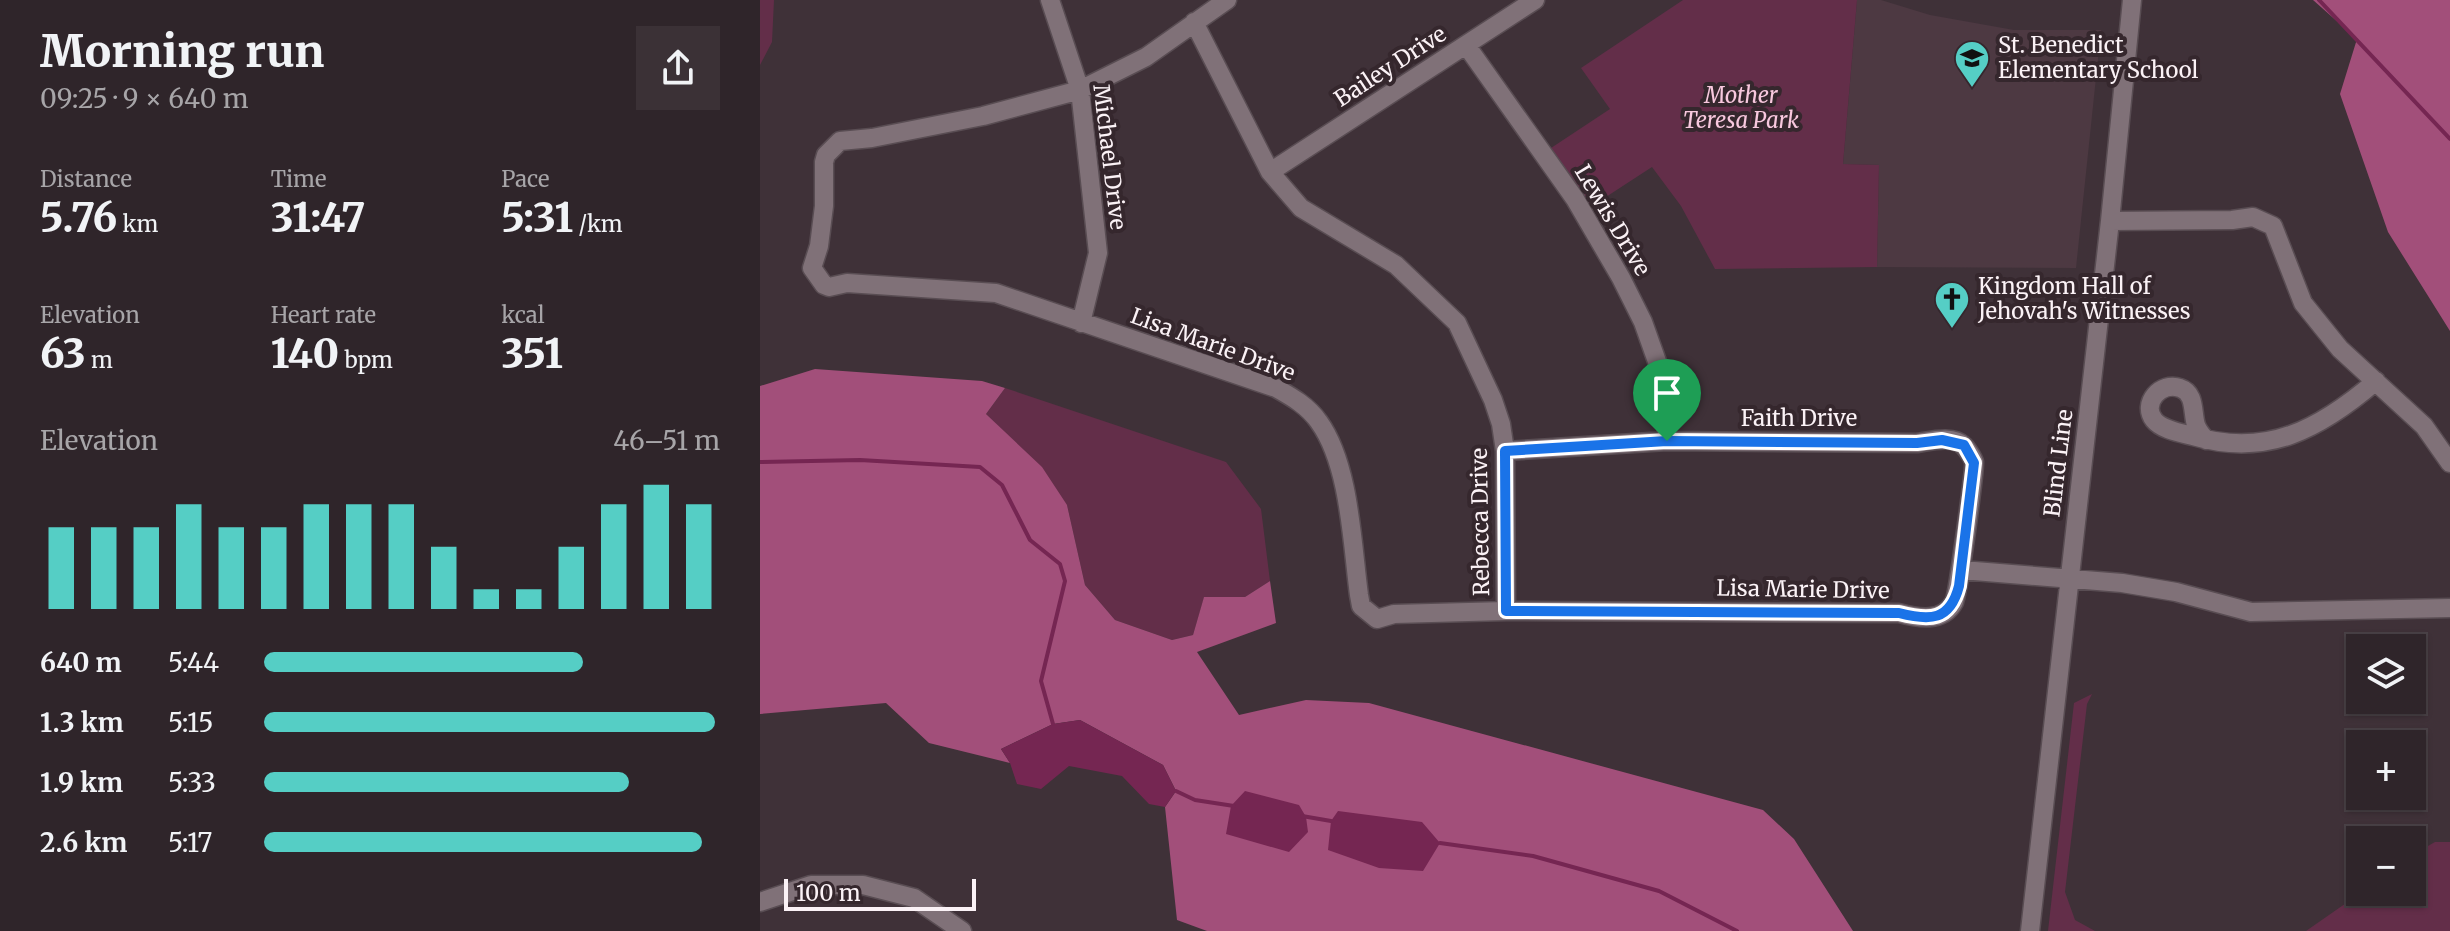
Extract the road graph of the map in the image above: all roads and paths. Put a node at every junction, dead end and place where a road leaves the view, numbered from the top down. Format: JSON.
{"nodes":[{"id":1,"x":1050,"y":0,"type":"edge"},
{"id":2,"x":1227,"y":0,"type":"edge"},
{"id":3,"x":1535,"y":0,"type":"edge"},
{"id":4,"x":2132,"y":0,"type":"edge"},
{"id":5,"x":1194,"y":22,"type":"junction"},
{"id":6,"x":1466,"y":45,"type":"junction"},
{"id":7,"x":1080,"y":90,"type":"junction"},
{"id":8,"x":1270,"y":172,"type":"junction"},
{"id":9,"x":2110,"y":221,"type":"junction"},
{"id":10,"x":1081,"y":323,"type":"junction"},
{"id":11,"x":2376,"y":381,"type":"junction"},
{"id":12,"x":2206,"y":440,"type":"dead end"},
{"id":13,"x":1667,"y":441,"type":"junction"},
{"id":14,"x":1505,"y":451,"type":"junction"},
{"id":15,"x":2450,"y":463,"type":"edge"},
{"id":16,"x":1962,"y":570,"type":"junction"},
{"id":17,"x":2069,"y":579,"type":"junction"},
{"id":18,"x":2450,"y":608,"type":"edge"},
{"id":19,"x":1506,"y":611,"type":"junction"},
{"id":20,"x":760,"y":902,"type":"edge"},
{"id":21,"x":962,"y":931,"type":"edge"},
{"id":22,"x":2030,"y":931,"type":"edge"}],
"edges":[{"from":1,"to":7,"type":"street","name":"Michael Drive"},
{"from":2,"to":5,"type":"street","name":"Lisa Marie Drive"},
{"from":3,"to":6,"type":"street","name":"Bailey Drive"},
{"from":4,"to":9,"type":"street","name":"Blind Line"},
{"from":5,"to":7,"type":"street","name":"Lisa Marie Drive"},
{"from":5,"to":8,"type":"street","name":"Rebecca Drive"},
{"from":6,"to":8,"type":"street","name":"Bailey Drive"},
{"from":6,"to":13,"type":"street","name":"Lewis Drive"},
{"from":7,"to":10,"type":"street","name":"Michael Drive"},
{"from":7,"to":10,"type":"street","name":"Lisa Marie Drive"},
{"from":8,"to":14,"type":"street","name":"Rebecca Drive"},
{"from":9,"to":11,"type":"street"},
{"from":9,"to":17,"type":"street","name":"Blind Line"},
{"from":10,"to":19,"type":"street","name":"Lisa Marie Drive"},
{"from":11,"to":12,"type":"street"},
{"from":11,"to":15,"type":"street"},
{"from":13,"to":14,"type":"street","name":"Faith Drive"},
{"from":13,"to":16,"type":"street","name":"Faith Drive"},
{"from":14,"to":19,"type":"street","name":"Rebecca Drive"},
{"from":16,"to":17,"type":"street"},
{"from":16,"to":19,"type":"street","name":"Lisa Marie Drive"},
{"from":17,"to":18,"type":"street"},
{"from":17,"to":22,"type":"street","name":"Blind Line"},
{"from":20,"to":21,"type":"street"}]}
